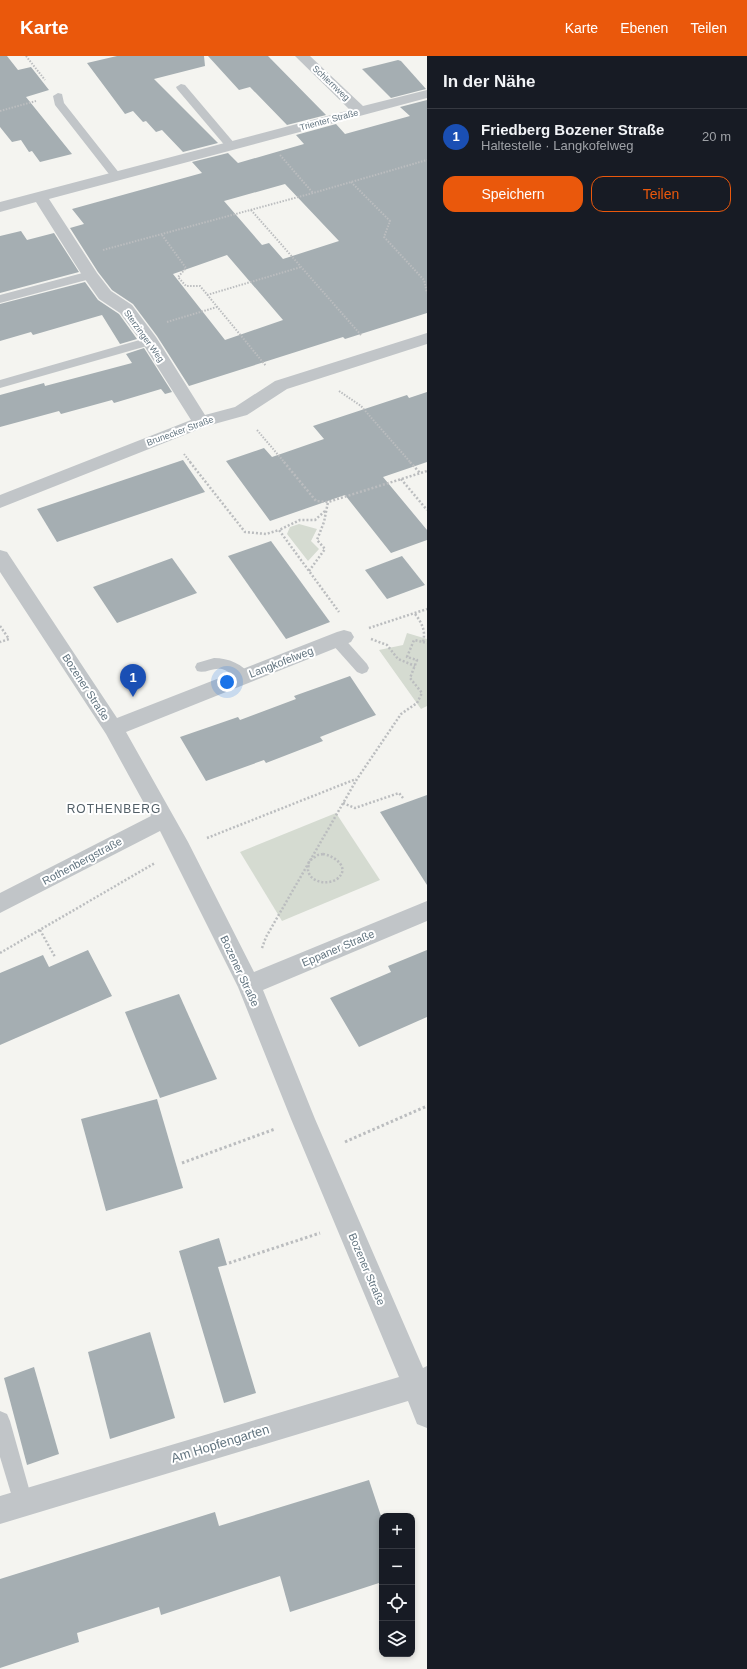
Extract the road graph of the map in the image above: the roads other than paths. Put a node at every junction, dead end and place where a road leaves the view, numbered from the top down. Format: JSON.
{"nodes":[{"id":1,"x":302,"y":56,"type":"edge"},
{"id":2,"x":181,"y":87,"type":"dead end"},
{"id":3,"x":427,"y":94,"type":"edge"},
{"id":4,"x":58,"y":96,"type":"dead end"},
{"id":5,"x":360,"y":111,"type":"junction"},
{"id":6,"x":231,"y":146,"type":"junction"},
{"id":7,"x":116,"y":176,"type":"junction"},
{"id":8,"x":40,"y":197,"type":"junction"},
{"id":9,"x":0,"y":207,"type":"edge"},
{"id":10,"x":90,"y":275,"type":"junction"},
{"id":11,"x":0,"y":299,"type":"edge"},
{"id":12,"x":146,"y":335,"type":"junction"},
{"id":13,"x":427,"y":338,"type":"edge"},
{"id":14,"x":0,"y":384,"type":"edge"},
{"id":15,"x":200,"y":422,"type":"junction"},
{"id":16,"x":0,"y":502,"type":"edge"},
{"id":17,"x":0,"y":557,"type":"edge"},
{"id":18,"x":345,"y":637,"type":"joint"},
{"id":19,"x":202,"y":667,"type":"dead end"},
{"id":20,"x":362,"y":668,"type":"dead end"},
{"id":21,"x":244,"y":677,"type":"junction"},
{"id":22,"x":113,"y":728,"type":"junction"},
{"id":23,"x":164,"y":819,"type":"junction"},
{"id":24,"x":0,"y":904,"type":"edge"},
{"id":25,"x":427,"y":911,"type":"edge"},
{"id":26,"x":249,"y":985,"type":"junction"},
{"id":27,"x":422,"y":1382,"type":"edge"},
{"id":28,"x":427,"y":1414,"type":"edge"},
{"id":29,"x":0,"y":1421,"type":"edge"},
{"id":30,"x":12,"y":1506,"type":"edge"}],
"edges":[{"from":1,"to":5,"type":"street","name":"Schlernweg"},
{"from":2,"to":6,"type":"lane"},
{"from":3,"to":5,"type":"street","name":"Trienter Straße"},
{"from":4,"to":7,"type":"lane"},
{"from":5,"to":6,"type":"street","name":"Trienter Straße"},
{"from":6,"to":7,"type":"street","name":"Trienter Straße"},
{"from":7,"to":8,"type":"street","name":"Trienter Straße"},
{"from":8,"to":9,"type":"street","name":"Trienter Straße"},
{"from":8,"to":10,"type":"street","name":"Sterzinger Weg"},
{"from":10,"to":11,"type":"lane"},
{"from":10,"to":12,"type":"street","name":"Sterzinger Weg"},
{"from":12,"to":14,"type":"lane"},
{"from":12,"to":15,"type":"street","name":"Sterzinger Weg"},
{"from":13,"to":15,"type":"street","name":"Brunecker Straße"},
{"from":15,"to":16,"type":"street","name":"Brunecker Straße"},
{"from":17,"to":22,"type":"street","name":"Bozener Straße"},
{"from":18,"to":20,"type":"lane"},
{"from":18,"to":21,"type":"street","name":"Langkofelweg"},
{"from":19,"to":21,"type":"lane"},
{"from":21,"to":22,"type":"street","name":"Langkofelweg"},
{"from":22,"to":23,"type":"street","name":"Bozener Straße"},
{"from":23,"to":24,"type":"street","name":"Rothenbergstraße"},
{"from":23,"to":26,"type":"street","name":"Bozener Straße"},
{"from":25,"to":26,"type":"street","name":"Eppaner Straße"},
{"from":26,"to":27,"type":"street","name":"Bozener Straße"},
{"from":27,"to":28,"type":"street","name":"Bozener Straße"},
{"from":27,"to":30,"type":"street","name":"Am Hopfengarten"},
{"from":29,"to":30,"type":"lane","name":"Am Hopfengarten"}]}
